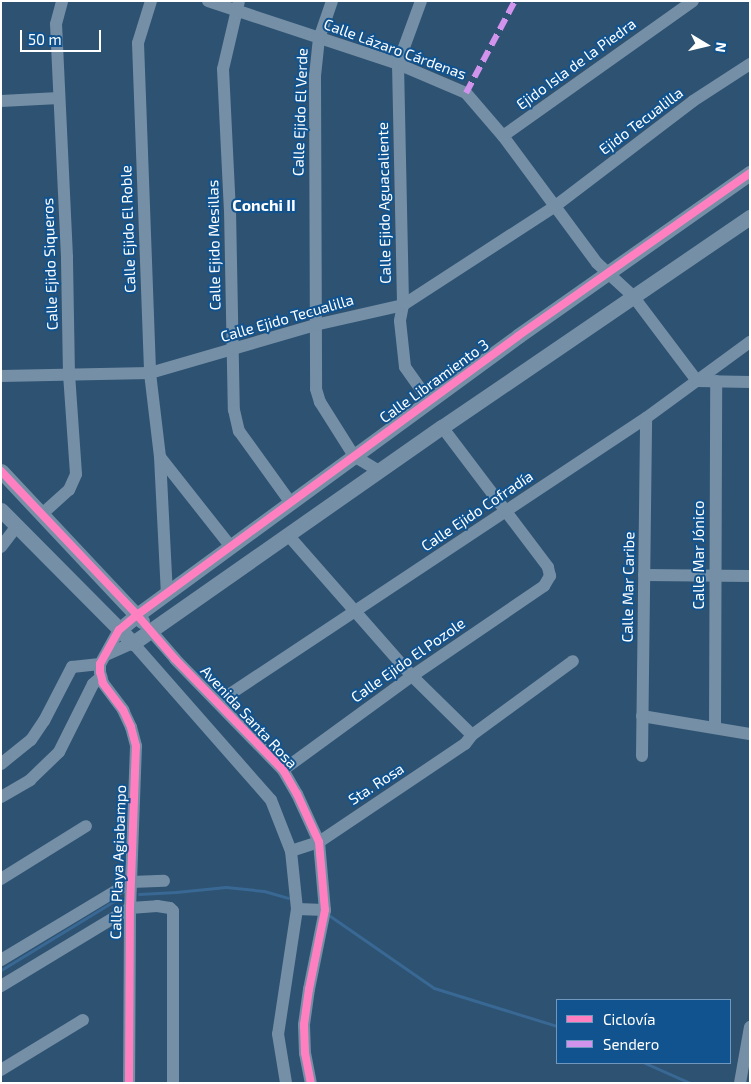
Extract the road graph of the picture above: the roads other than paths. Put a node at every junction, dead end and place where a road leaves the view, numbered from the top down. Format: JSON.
{"nodes":[{"id":1,"x":62,"y":1,"type":"edge"},
{"id":2,"x":151,"y":1,"type":"edge"},
{"id":3,"x":208,"y":1,"type":"edge"},
{"id":4,"x":332,"y":1,"type":"edge"},
{"id":5,"x":421,"y":1,"type":"edge"},
{"id":6,"x":693,"y":1,"type":"edge"},
{"id":7,"x":238,"y":6,"type":"edge"},
{"id":8,"x":319,"y":38,"type":"junction"},
{"id":9,"x":398,"y":64,"type":"junction"},
{"id":10,"x":750,"y":64,"type":"edge"},
{"id":11,"x":59,"y":98,"type":"junction"},
{"id":12,"x":1,"y":102,"type":"edge"},
{"id":13,"x":503,"y":136,"type":"junction"},
{"id":14,"x":750,"y":173,"type":"edge"},
{"id":15,"x":554,"y":207,"type":"junction"},
{"id":16,"x":750,"y":217,"type":"edge"},
{"id":17,"x":608,"y":272,"type":"junction"},
{"id":18,"x":633,"y":296,"type":"junction"},
{"id":19,"x":402,"y":305,"type":"junction"},
{"id":20,"x":315,"y":325,"type":"junction"},
{"id":21,"x":750,"y":342,"type":"edge"},
{"id":22,"x":232,"y":351,"type":"junction"},
{"id":23,"x":150,"y":373,"type":"junction"},
{"id":24,"x":69,"y":375,"type":"junction"},
{"id":25,"x":1,"y":376,"type":"edge"},
{"id":26,"x":696,"y":381,"type":"junction"},
{"id":27,"x":716,"y":381,"type":"junction"},
{"id":28,"x":750,"y":382,"type":"edge"},
{"id":29,"x":429,"y":400,"type":"junction"},
{"id":30,"x":646,"y":418,"type":"junction"},
{"id":31,"x":442,"y":426,"type":"junction"},
{"id":32,"x":354,"y":456,"type":"junction"},
{"id":33,"x":160,"y":457,"type":"junction"},
{"id":34,"x":1,"y":471,"type":"edge"},
{"id":35,"x":379,"y":471,"type":"junction"},
{"id":36,"x":291,"y":503,"type":"junction"},
{"id":37,"x":1,"y":510,"type":"edge"},
{"id":38,"x":506,"y":512,"type":"junction"},
{"id":39,"x":42,"y":514,"type":"junction"},
{"id":40,"x":16,"y":526,"type":"junction"},
{"id":41,"x":288,"y":535,"type":"junction"},
{"id":42,"x":1,"y":546,"type":"edge"},
{"id":43,"x":231,"y":548,"type":"junction"},
{"id":44,"x":644,"y":576,"type":"junction"},
{"id":45,"x":715,"y":576,"type":"junction"},
{"id":46,"x":750,"y":576,"type":"edge"},
{"id":47,"x":167,"y":593,"type":"junction"},
{"id":48,"x":355,"y":612,"type":"junction"},
{"id":49,"x":136,"y":615,"type":"junction"},
{"id":50,"x":119,"y":630,"type":"junction"},
{"id":51,"x":151,"y":631,"type":"junction"},
{"id":52,"x":133,"y":643,"type":"junction"},
{"id":53,"x":104,"y":659,"type":"junction"},
{"id":54,"x":573,"y":662,"type":"dead end"},
{"id":55,"x":412,"y":676,"type":"junction"},
{"id":56,"x":101,"y":677,"type":"junction"},
{"id":57,"x":218,"y":702,"type":"junction"},
{"id":58,"x":642,"y":716,"type":"junction"},
{"id":59,"x":715,"y":728,"type":"junction"},
{"id":60,"x":750,"y":734,"type":"edge"},
{"id":61,"x":472,"y":735,"type":"junction"},
{"id":62,"x":642,"y":756,"type":"dead end"},
{"id":63,"x":1,"y":764,"type":"edge"},
{"id":64,"x":283,"y":770,"type":"junction"},
{"id":65,"x":1,"y":797,"type":"edge"},
{"id":66,"x":86,"y":826,"type":"dead end"},
{"id":67,"x":319,"y":842,"type":"junction"},
{"id":68,"x":291,"y":851,"type":"junction"},
{"id":69,"x":1,"y":878,"type":"edge"},
{"id":70,"x":131,"y":882,"type":"junction"},
{"id":71,"x":164,"y":882,"type":"dead end"},
{"id":72,"x":130,"y":908,"type":"junction"},
{"id":73,"x":297,"y":909,"type":"junction"},
{"id":74,"x":325,"y":910,"type":"junction"},
{"id":75,"x":1,"y":960,"type":"edge"},
{"id":76,"x":1,"y":986,"type":"edge"},
{"id":77,"x":82,"y":1020,"type":"dead end"},
{"id":78,"x":750,"y":1027,"type":"edge"},
{"id":79,"x":1,"y":1070,"type":"edge"},
{"id":80,"x":309,"y":1080,"type":"edge"},
{"id":81,"x":129,"y":1083,"type":"edge"},
{"id":82,"x":173,"y":1083,"type":"edge"},
{"id":83,"x":286,"y":1083,"type":"edge"},
{"id":84,"x":740,"y":1083,"type":"edge"}],
"edges":[{"from":1,"to":11,"type":"street","name":"Calle Ejido Siqueros"},
{"from":2,"to":23,"type":"street","name":"Calle Ejido El Roble"},
{"from":3,"to":7,"type":"street","name":"Calle Lázaro Cárdenas"},
{"from":4,"to":8,"type":"street","name":"Calle Ejido El Verde"},
{"from":5,"to":9,"type":"street","name":"Calle Ejido Aguacaliente"},
{"from":6,"to":13,"type":"street","name":"Ejido Isla de la Piedra"},
{"from":7,"to":8,"type":"street","name":"Calle Lázaro Cárdenas"},
{"from":7,"to":22,"type":"street","name":"Calle Ejido Mesillas"},
{"from":8,"to":9,"type":"street","name":"Calle Lázaro Cárdenas"},
{"from":8,"to":20,"type":"street","name":"Calle Ejido El Verde"},
{"from":9,"to":13,"type":"street","name":"Calle Lázaro Cárdenas"},
{"from":9,"to":19,"type":"street","name":"Calle Ejido Aguacaliente"},
{"from":10,"to":15,"type":"street","name":"Ejido Tecualilla"},
{"from":11,"to":12,"type":"street"},
{"from":11,"to":24,"type":"street","name":"Calle Ejido Siqueros"},
{"from":13,"to":15,"type":"street","name":"Calle Lázaro Cárdenas"},
{"from":14,"to":17,"type":"street","name":"Calle Libramiento 3"},
{"from":15,"to":17,"type":"street","name":"Calle Lázaro Cárdenas"},
{"from":15,"to":19,"type":"street","name":"Calle Ejido Tecualilla"},
{"from":16,"to":18,"type":"street"},
{"from":17,"to":18,"type":"street","name":"Calle Lázaro Cárdenas"},
{"from":17,"to":29,"type":"street","name":"Calle Libramiento 3"},
{"from":18,"to":26,"type":"street","name":"Calle Lázaro Cárdenas"},
{"from":18,"to":31,"type":"street"},
{"from":19,"to":20,"type":"street","name":"Calle Ejido Tecualilla"},
{"from":19,"to":29,"type":"street","name":"Calle Ejido Aguacaliente"},
{"from":20,"to":22,"type":"street","name":"Calle Ejido Tecualilla"},
{"from":20,"to":32,"type":"street","name":"Calle Ejido El Verde"},
{"from":21,"to":26,"type":"street","name":"Calle Ejido Cofradía"},
{"from":22,"to":23,"type":"street","name":"Calle Ejido Tecualilla"},
{"from":22,"to":36,"type":"street","name":"Calle Ejido Mesillas"},
{"from":23,"to":24,"type":"street","name":"Calle Ejido Tecualilla"},
{"from":23,"to":33,"type":"street","name":"Calle Ejido El Roble"},
{"from":24,"to":25,"type":"street","name":"Calle Ejido Tecualilla"},
{"from":24,"to":39,"type":"street","name":"Calle Ejido Siqueros"},
{"from":26,"to":27,"type":"street"},
{"from":26,"to":30,"type":"street","name":"Calle Ejido Cofradía"},
{"from":27,"to":28,"type":"street"},
{"from":27,"to":45,"type":"street","name":"Calle Mar Jónico"},
{"from":29,"to":32,"type":"street","name":"Calle Libramiento 3"},
{"from":30,"to":38,"type":"street","name":"Calle Ejido Cofradía"},
{"from":30,"to":44,"type":"street","name":"Calle Mar Caribe"},
{"from":31,"to":35,"type":"street"},
{"from":31,"to":38,"type":"street"},
{"from":32,"to":35,"type":"street"},
{"from":32,"to":36,"type":"street","name":"Calle Libramiento 3"},
{"from":33,"to":43,"type":"street"},
{"from":33,"to":47,"type":"street","name":"Calle Ejido El Roble"},
{"from":34,"to":39,"type":"street","name":"Avenida Santa Rosa"},
{"from":35,"to":41,"type":"street"},
{"from":36,"to":43,"type":"street","name":"Calle Libramiento 3"},
{"from":37,"to":40,"type":"street"},
{"from":38,"to":48,"type":"street","name":"Calle Ejido Cofradía"},
{"from":38,"to":55,"type":"street","name":"Calle Ejido El Pozole"},
{"from":39,"to":49,"type":"street","name":"Avenida Santa Rosa"},
{"from":40,"to":42,"type":"street"},
{"from":40,"to":50,"type":"street"},
{"from":41,"to":48,"type":"street"},
{"from":41,"to":51,"type":"street"},
{"from":43,"to":47,"type":"street","name":"Calle Libramiento 3"},
{"from":44,"to":45,"type":"street"},
{"from":44,"to":58,"type":"street","name":"Calle Mar Caribe"},
{"from":45,"to":46,"type":"street"},
{"from":45,"to":59,"type":"street","name":"Calle Mar Jónico"},
{"from":47,"to":49,"type":"street","name":"Calle Libramiento 3"},
{"from":48,"to":55,"type":"street"},
{"from":48,"to":57,"type":"street","name":"Calle Ejido Cofradía"},
{"from":49,"to":50,"type":"street","name":"Calle Libramiento 3"},
{"from":49,"to":51,"type":"street","name":"Avenida Santa Rosa"},
{"from":50,"to":52,"type":"street"},
{"from":50,"to":53,"type":"street"},
{"from":51,"to":52,"type":"street"},
{"from":51,"to":57,"type":"street","name":"Avenida Santa Rosa"},
{"from":52,"to":53,"type":"street"},
{"from":52,"to":68,"type":"street"},
{"from":53,"to":56,"type":"street","name":"Calle Playa Agiabampo"},
{"from":53,"to":63,"type":"street"},
{"from":54,"to":61,"type":"street","name":"Sta. Rosa"},
{"from":55,"to":61,"type":"street"},
{"from":55,"to":64,"type":"street","name":"Calle Ejido El Pozole"},
{"from":56,"to":65,"type":"street"},
{"from":56,"to":70,"type":"street","name":"Calle Playa Agiabampo"},
{"from":57,"to":64,"type":"street","name":"Avenida Santa Rosa"},
{"from":58,"to":59,"type":"street"},
{"from":58,"to":62,"type":"street","name":"Calle Mar Caribe"},
{"from":59,"to":60,"type":"street"},
{"from":61,"to":67,"type":"street","name":"Sta. Rosa"},
{"from":64,"to":67,"type":"street","name":"Avenida Santa Rosa"},
{"from":66,"to":69,"type":"street"},
{"from":67,"to":68,"type":"street","name":"Sta. Rosa"},
{"from":67,"to":74,"type":"street","name":"Avenida Santa Rosa"},
{"from":68,"to":73,"type":"street"},
{"from":70,"to":71,"type":"street"},
{"from":70,"to":72,"type":"street","name":"Calle Playa Agiabampo"},
{"from":70,"to":75,"type":"street"},
{"from":72,"to":76,"type":"street"},
{"from":72,"to":81,"type":"street","name":"Calle Playa Agiabampo"},
{"from":72,"to":82,"type":"street"},
{"from":73,"to":74,"type":"street"},
{"from":73,"to":83,"type":"street"},
{"from":74,"to":80,"type":"street","name":"Avenida Santa Rosa"},
{"from":77,"to":79,"type":"street"},
{"from":78,"to":84,"type":"street"}]}
